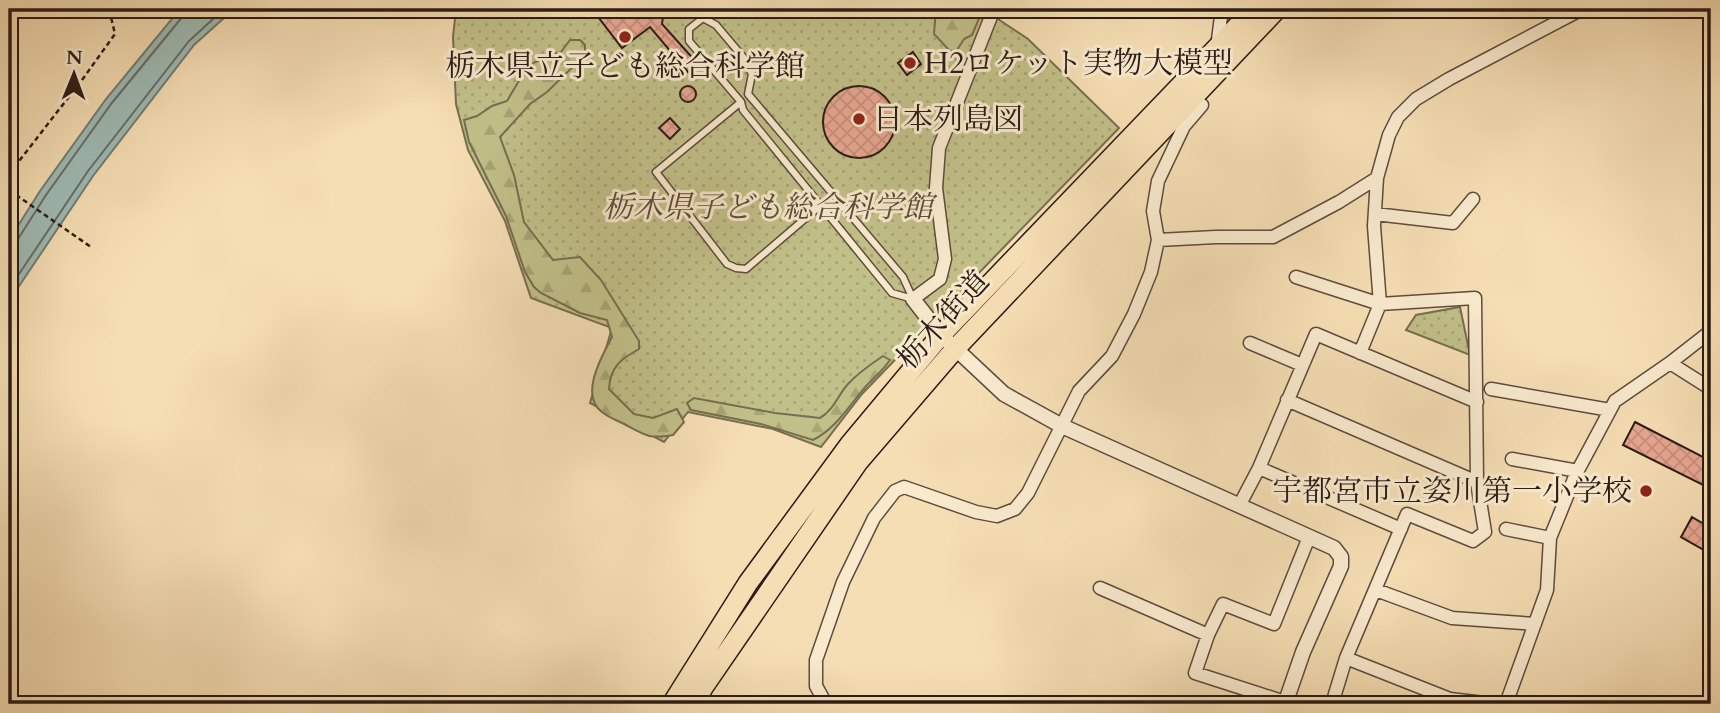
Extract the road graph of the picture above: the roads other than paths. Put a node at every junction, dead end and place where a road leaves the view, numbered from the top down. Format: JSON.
{"nodes":[{"id":1,"x":994,"y":9,"type":"edge"},
{"id":2,"x":1223,"y":9,"type":"edge"},
{"id":3,"x":1254,"y":9,"type":"edge"},
{"id":4,"x":1277,"y":9,"type":"edge"},
{"id":5,"x":1582,"y":9,"type":"edge"},
{"id":6,"x":1705,"y":9,"type":"edge"},
{"id":7,"x":1711,"y":13,"type":"edge"},
{"id":8,"x":1217,"y":47,"type":"junction"},
{"id":9,"x":741,"y":102,"type":"junction"},
{"id":10,"x":1202,"y":105,"type":"dead end"},
{"id":11,"x":1377,"y":178,"type":"junction"},
{"id":12,"x":1473,"y":199,"type":"dead end"},
{"id":13,"x":821,"y":205,"type":"junction"},
{"id":14,"x":1375,"y":214,"type":"junction"},
{"id":15,"x":1158,"y":240,"type":"junction"},
{"id":16,"x":1296,"y":277,"type":"dead end"},
{"id":17,"x":913,"y":299,"type":"junction"},
{"id":18,"x":1380,"y":304,"type":"junction"},
{"id":19,"x":1711,"y":331,"type":"edge"},
{"id":20,"x":948,"y":342,"type":"junction"},
{"id":21,"x":1250,"y":343,"type":"dead end"},
{"id":22,"x":1360,"y":353,"type":"junction"},
{"id":23,"x":1670,"y":363,"type":"junction"},
{"id":24,"x":1302,"y":365,"type":"junction"},
{"id":25,"x":1491,"y":389,"type":"dead end"},
{"id":26,"x":1711,"y":389,"type":"edge"},
{"id":27,"x":1287,"y":400,"type":"junction"},
{"id":28,"x":1477,"y":402,"type":"junction"},
{"id":29,"x":1610,"y":410,"type":"junction"},
{"id":30,"x":1062,"y":426,"type":"junction"},
{"id":31,"x":1512,"y":459,"type":"dead end"},
{"id":32,"x":1259,"y":468,"type":"junction"},
{"id":33,"x":1578,"y":471,"type":"junction"},
{"id":34,"x":1477,"y":482,"type":"junction"},
{"id":35,"x":1239,"y":506,"type":"junction"},
{"id":36,"x":1506,"y":528,"type":"dead end"},
{"id":37,"x":1401,"y":529,"type":"junction"},
{"id":38,"x":1309,"y":537,"type":"junction"},
{"id":39,"x":1550,"y":538,"type":"junction"},
{"id":40,"x":1100,"y":588,"type":"dead end"},
{"id":41,"x":1376,"y":590,"type":"junction"},
{"id":42,"x":1535,"y":624,"type":"junction"},
{"id":43,"x":1208,"y":635,"type":"junction"},
{"id":44,"x":1346,"y":658,"type":"junction"},
{"id":45,"x":1285,"y":703,"type":"edge"},
{"id":46,"x":672,"y":704,"type":"edge"},
{"id":47,"x":694,"y":704,"type":"edge"},
{"id":48,"x":826,"y":704,"type":"edge"},
{"id":49,"x":1332,"y":704,"type":"edge"},
{"id":50,"x":1492,"y":704,"type":"edge"},
{"id":51,"x":1506,"y":704,"type":"edge"}],
"edges":[{"from":1,"to":17,"type":"street"},
{"from":2,"to":8,"type":"street"},
{"from":3,"to":8,"type":"highway","name":"栃木街道"},
{"from":4,"to":20,"type":"highway","name":"栃木街道"},
{"from":5,"to":11,"type":"street"},
{"from":6,"to":7,"type":"street"},
{"from":8,"to":20,"type":"highway","name":"栃木街道"},
{"from":9,"to":13,"type":"lane"},
{"from":9,"to":13,"type":"lane"},
{"from":9,"to":17,"type":"lane"},
{"from":10,"to":15,"type":"street"},
{"from":11,"to":14,"type":"street"},
{"from":11,"to":15,"type":"street"},
{"from":12,"to":14,"type":"street"},
{"from":13,"to":17,"type":"lane"},
{"from":14,"to":18,"type":"street"},
{"from":15,"to":30,"type":"street"},
{"from":16,"to":18,"type":"street"},
{"from":17,"to":20,"type":"street"},
{"from":18,"to":22,"type":"street"},
{"from":18,"to":28,"type":"street"},
{"from":19,"to":23,"type":"street"},
{"from":20,"to":30,"type":"street"},
{"from":20,"to":46,"type":"highway","name":"栃木街道"},
{"from":20,"to":47,"type":"highway","name":"栃木街道"},
{"from":21,"to":24,"type":"street"},
{"from":22,"to":24,"type":"street"},
{"from":22,"to":28,"type":"street"},
{"from":23,"to":26,"type":"street"},
{"from":23,"to":29,"type":"street"},
{"from":24,"to":27,"type":"street"},
{"from":25,"to":29,"type":"street"},
{"from":27,"to":32,"type":"street"},
{"from":27,"to":34,"type":"street"},
{"from":28,"to":34,"type":"street"},
{"from":29,"to":33,"type":"street"},
{"from":30,"to":35,"type":"street"},
{"from":30,"to":48,"type":"street"},
{"from":31,"to":33,"type":"street"},
{"from":32,"to":35,"type":"street"},
{"from":32,"to":37,"type":"street"},
{"from":33,"to":39,"type":"street"},
{"from":34,"to":37,"type":"street"},
{"from":35,"to":38,"type":"street"},
{"from":36,"to":39,"type":"street"},
{"from":37,"to":41,"type":"street"},
{"from":38,"to":43,"type":"street"},
{"from":38,"to":45,"type":"street"},
{"from":39,"to":42,"type":"street"},
{"from":40,"to":43,"type":"street"},
{"from":41,"to":42,"type":"street"},
{"from":41,"to":44,"type":"street"},
{"from":42,"to":51,"type":"street"},
{"from":43,"to":45,"type":"street"},
{"from":44,"to":49,"type":"street"},
{"from":44,"to":50,"type":"street"}]}
